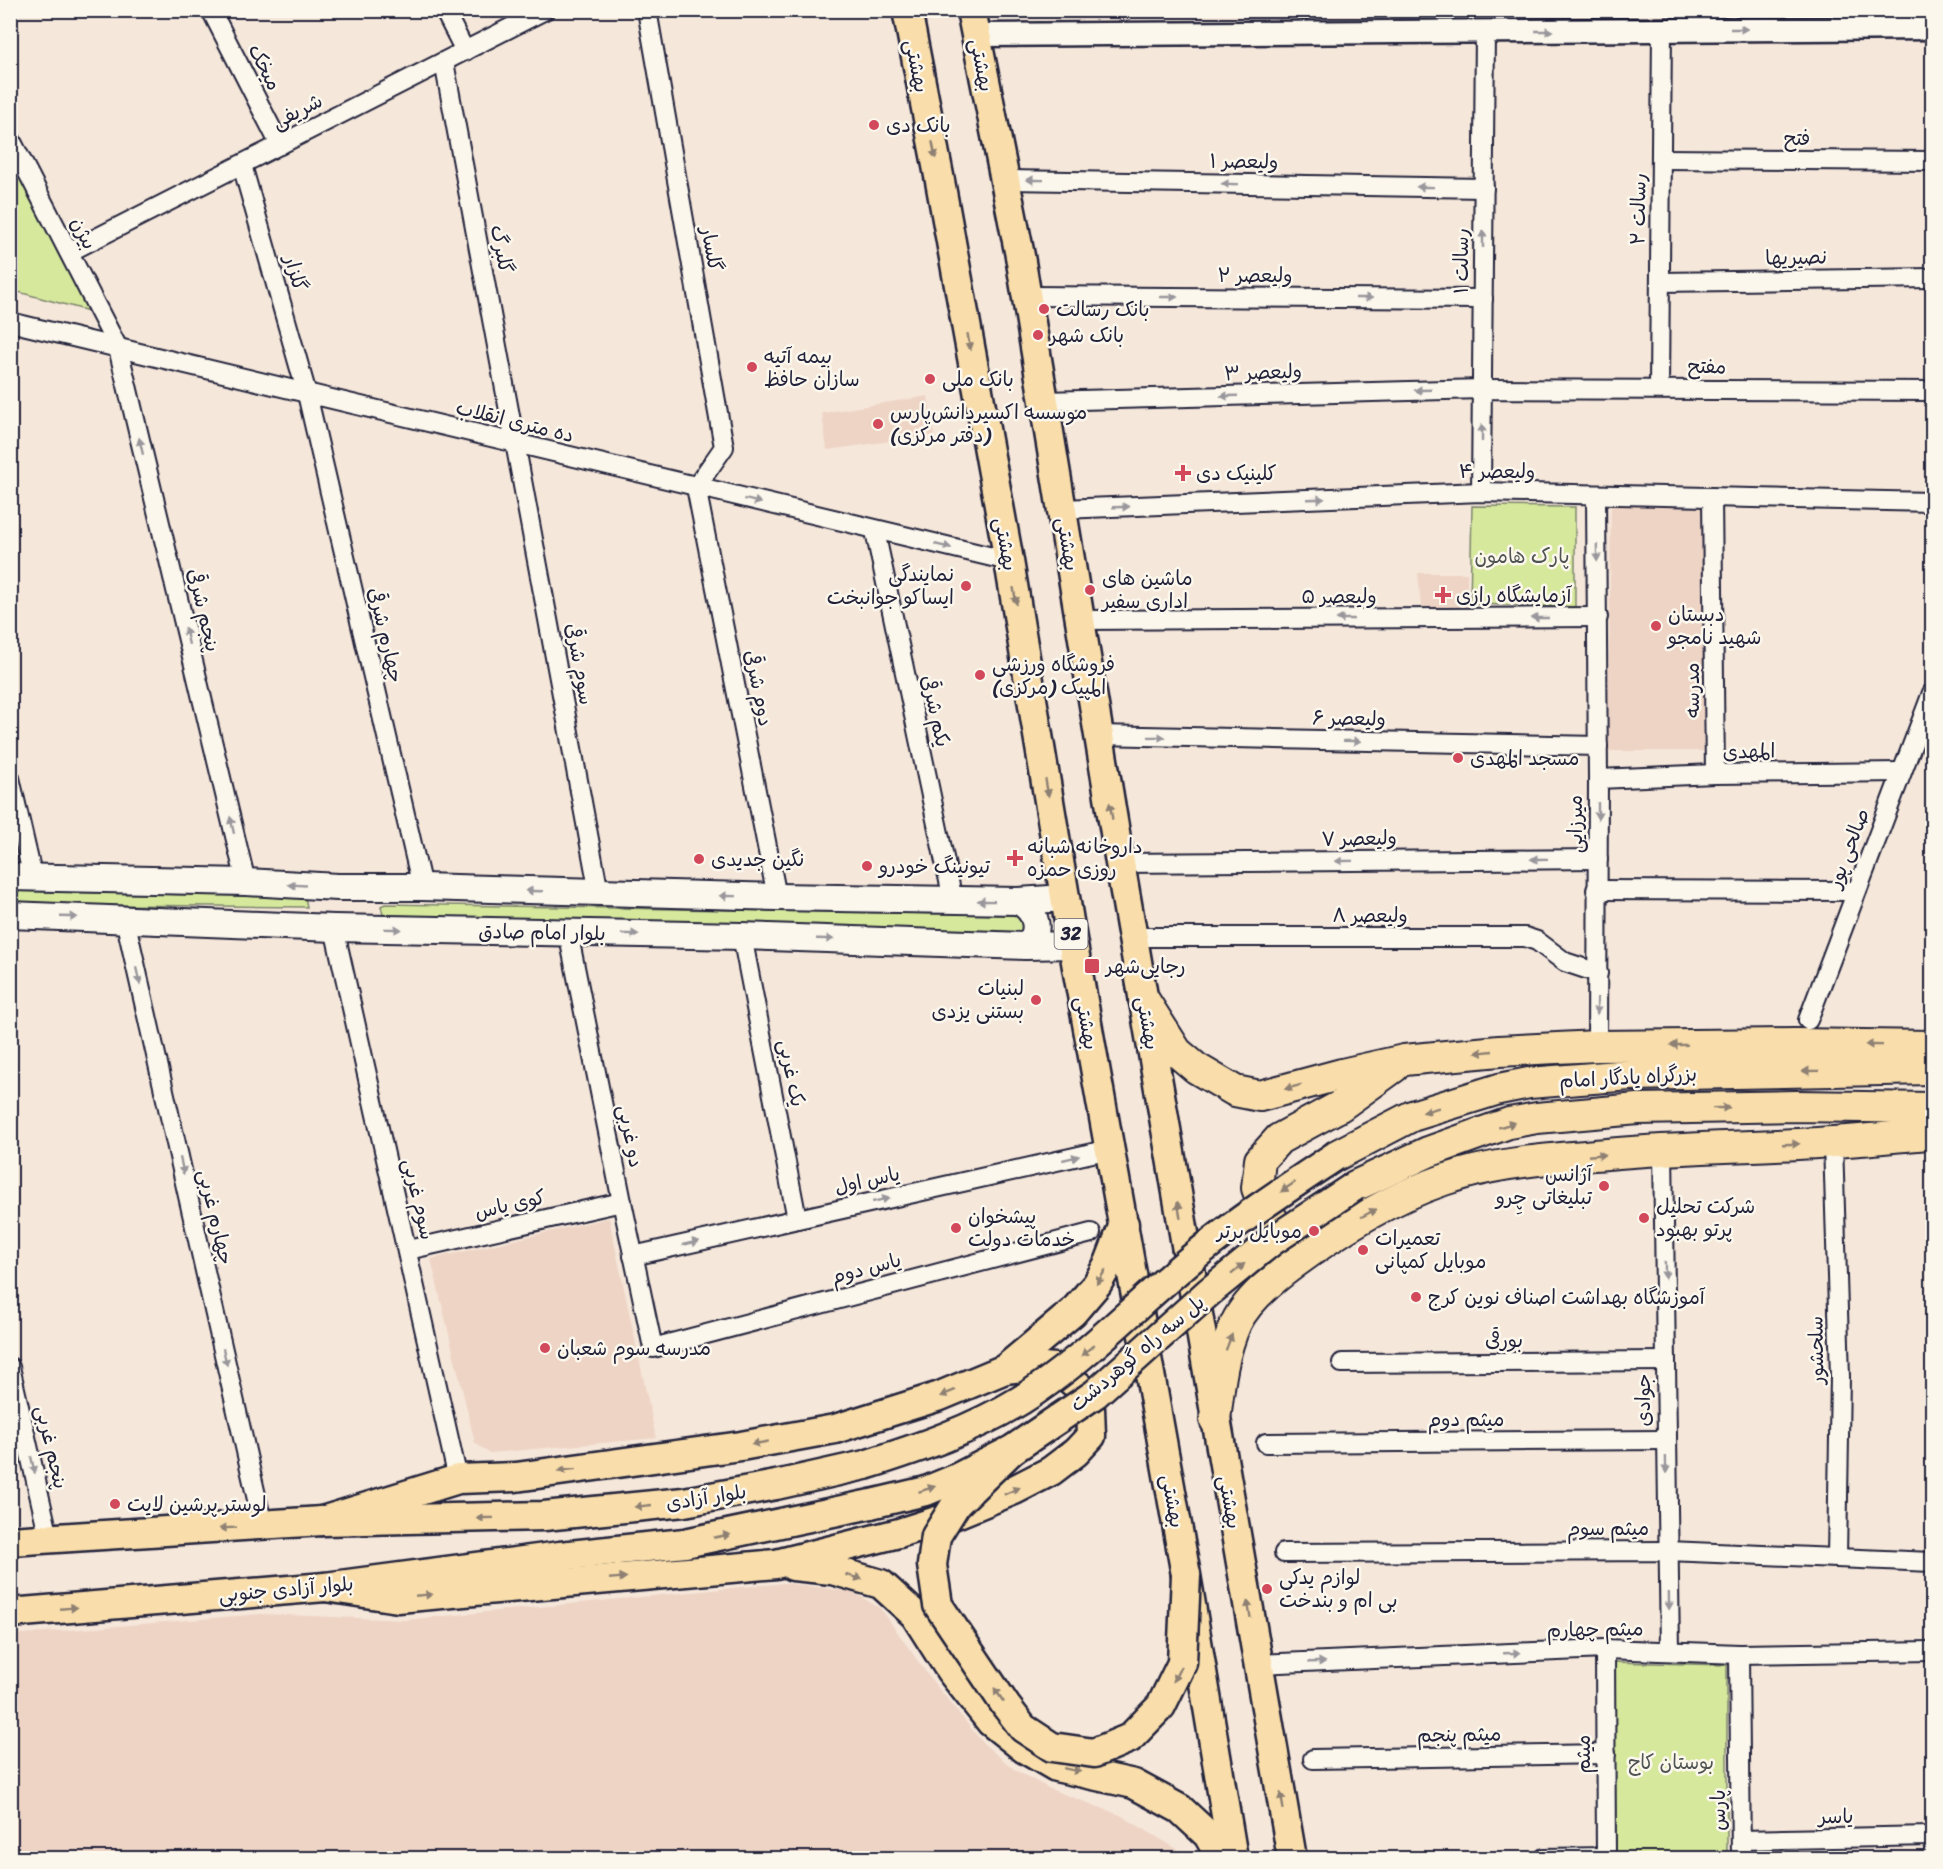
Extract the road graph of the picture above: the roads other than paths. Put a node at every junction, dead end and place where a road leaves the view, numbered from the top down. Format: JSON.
{"nodes":[{"id":1,"x":210,"y":10,"type":"edge"},
{"id":2,"x":444,"y":10,"type":"edge"},
{"id":3,"x":545,"y":10,"type":"edge"},
{"id":4,"x":647,"y":10,"type":"edge"},
{"id":5,"x":907,"y":10,"type":"edge"},
{"id":6,"x":974,"y":23,"type":"edge"},
{"id":7,"x":1932,"y":28,"type":"edge"},
{"id":8,"x":1662,"y":30,"type":"junction"},
{"id":9,"x":1485,"y":31,"type":"junction"},
{"id":10,"x":465,"y":51,"type":"junction"},
{"id":11,"x":444,"y":62,"type":"junction"},
{"id":12,"x":10,"y":138,"type":"edge"},
{"id":13,"x":280,"y":145,"type":"junction"},
{"id":14,"x":1661,"y":159,"type":"junction"},
{"id":15,"x":1932,"y":161,"type":"edge"},
{"id":16,"x":242,"y":165,"type":"junction"},
{"id":17,"x":1004,"y":180,"type":"junction"},
{"id":18,"x":1484,"y":188,"type":"junction"},
{"id":19,"x":69,"y":252,"type":"junction"},
{"id":20,"x":1932,"y":278,"type":"edge"},
{"id":21,"x":1660,"y":282,"type":"junction"},
{"id":22,"x":1027,"y":296,"type":"junction"},
{"id":23,"x":1483,"y":299,"type":"junction"},
{"id":24,"x":10,"y":322,"type":"edge"},
{"id":25,"x":118,"y":348,"type":"junction"},
{"id":26,"x":1482,"y":388,"type":"junction"},
{"id":27,"x":1659,"y":388,"type":"junction"},
{"id":28,"x":1932,"y":391,"type":"edge"},
{"id":29,"x":307,"y":393,"type":"junction"},
{"id":30,"x":1045,"y":401,"type":"junction"},
{"id":31,"x":517,"y":444,"type":"junction"},
{"id":32,"x":696,"y":487,"type":"junction"},
{"id":33,"x":1481,"y":492,"type":"junction"},
{"id":34,"x":1596,"y":495,"type":"junction"},
{"id":35,"x":1712,"y":497,"type":"junction"},
{"id":36,"x":1932,"y":502,"type":"edge"},
{"id":37,"x":1062,"y":509,"type":"junction"},
{"id":38,"x":875,"y":531,"type":"junction"},
{"id":39,"x":1009,"y":561,"type":"junction"},
{"id":40,"x":1598,"y":617,"type":"junction"},
{"id":41,"x":1080,"y":620,"type":"junction"},
{"id":42,"x":1932,"y":693,"type":"edge"},
{"id":43,"x":1098,"y":735,"type":"junction"},
{"id":44,"x":1598,"y":746,"type":"junction"},
{"id":45,"x":1901,"y":772,"type":"junction"},
{"id":46,"x":1715,"y":774,"type":"junction"},
{"id":47,"x":10,"y":778,"type":"edge"},
{"id":48,"x":1598,"y":779,"type":"junction"},
{"id":49,"x":1598,"y":859,"type":"junction"},
{"id":50,"x":1120,"y":863,"type":"junction"},
{"id":51,"x":22,"y":878,"type":"edge"},
{"id":52,"x":246,"y":882,"type":"junction"},
{"id":53,"x":338,"y":887,"type":"junction"},
{"id":54,"x":422,"y":887,"type":"junction"},
{"id":55,"x":1596,"y":890,"type":"junction"},
{"id":56,"x":1856,"y":891,"type":"junction"},
{"id":57,"x":599,"y":893,"type":"junction"},
{"id":58,"x":777,"y":897,"type":"junction"},
{"id":59,"x":1066,"y":898,"type":"junction"},
{"id":60,"x":953,"y":900,"type":"junction"},
{"id":61,"x":1018,"y":901,"type":"junction"},
{"id":62,"x":10,"y":915,"type":"edge"},
{"id":63,"x":126,"y":919,"type":"junction"},
{"id":64,"x":334,"y":928,"type":"junction"},
{"id":65,"x":568,"y":932,"type":"junction"},
{"id":66,"x":742,"y":936,"type":"junction"},
{"id":67,"x":1133,"y":937,"type":"junction"},
{"id":68,"x":1073,"y":945,"type":"junction"},
{"id":69,"x":1026,"y":946,"type":"junction"},
{"id":70,"x":1598,"y":973,"type":"junction"},
{"id":71,"x":1144,"y":1000,"type":"junction"},
{"id":72,"x":1808,"y":1020,"type":"dead end"},
{"id":73,"x":1597,"y":1046,"type":"junction"},
{"id":74,"x":1932,"y":1046,"type":"edge"},
{"id":75,"x":1404,"y":1060,"type":"junction"},
{"id":76,"x":1932,"y":1069,"type":"edge"},
{"id":77,"x":1932,"y":1108,"type":"edge"},
{"id":78,"x":1932,"y":1134,"type":"edge"},
{"id":79,"x":1833,"y":1142,"type":"junction"},
{"id":80,"x":1110,"y":1149,"type":"junction"},
{"id":81,"x":1663,"y":1149,"type":"junction"},
{"id":82,"x":1337,"y":1155,"type":"joint"},
{"id":83,"x":1355,"y":1186,"type":"joint"},
{"id":84,"x":622,"y":1202,"type":"junction"},
{"id":85,"x":797,"y":1219,"type":"junction"},
{"id":86,"x":1124,"y":1224,"type":"junction"},
{"id":87,"x":1091,"y":1233,"type":"dead end"},
{"id":88,"x":1327,"y":1239,"type":"junction"},
{"id":89,"x":408,"y":1250,"type":"junction"},
{"id":90,"x":633,"y":1256,"type":"junction"},
{"id":91,"x":653,"y":1348,"type":"joint"},
{"id":92,"x":1666,"y":1362,"type":"junction"},
{"id":93,"x":1342,"y":1363,"type":"dead end"},
{"id":94,"x":10,"y":1367,"type":"edge"},
{"id":95,"x":1005,"y":1368,"type":"junction"},
{"id":96,"x":1215,"y":1420,"type":"junction"},
{"id":97,"x":1666,"y":1440,"type":"junction"},
{"id":98,"x":1266,"y":1443,"type":"dead end"},
{"id":99,"x":1012,"y":1450,"type":"junction"},
{"id":100,"x":866,"y":1465,"type":"joint"},
{"id":101,"x":458,"y":1479,"type":"junction"},
{"id":102,"x":871,"y":1504,"type":"joint"},
{"id":103,"x":322,"y":1521,"type":"junction"},
{"id":104,"x":264,"y":1526,"type":"junction"},
{"id":105,"x":49,"y":1538,"type":"junction"},
{"id":106,"x":10,"y":1541,"type":"edge"},
{"id":107,"x":1668,"y":1551,"type":"junction"},
{"id":108,"x":1284,"y":1553,"type":"dead end"},
{"id":109,"x":560,"y":1556,"type":"joint"},
{"id":110,"x":1837,"y":1557,"type":"junction"},
{"id":111,"x":1932,"y":1562,"type":"edge"},
{"id":112,"x":776,"y":1564,"type":"junction"},
{"id":113,"x":1186,"y":1575,"type":"junction"},
{"id":114,"x":325,"y":1587,"type":"junction"},
{"id":115,"x":10,"y":1613,"type":"edge"},
{"id":116,"x":1605,"y":1649,"type":"junction"},
{"id":117,"x":1932,"y":1650,"type":"edge"},
{"id":118,"x":1670,"y":1652,"type":"junction"},
{"id":119,"x":1739,"y":1654,"type":"junction"},
{"id":120,"x":1258,"y":1664,"type":"junction"},
{"id":121,"x":1606,"y":1754,"type":"junction"},
{"id":122,"x":1313,"y":1758,"type":"dead end"},
{"id":123,"x":1932,"y":1836,"type":"edge"},
{"id":124,"x":1741,"y":1840,"type":"junction"},
{"id":125,"x":1221,"y":1858,"type":"edge"},
{"id":126,"x":1233,"y":1858,"type":"edge"},
{"id":127,"x":1292,"y":1858,"type":"edge"},
{"id":128,"x":1544,"y":1858,"type":"edge"},
{"id":129,"x":1606,"y":1858,"type":"edge"},
{"id":130,"x":1741,"y":1858,"type":"edge"}],
"edges":[{"from":1,"to":13,"type":"street","name":"میخک"},
{"from":2,"to":10,"type":"street"},
{"from":3,"to":10,"type":"street","name":"شریفی"},
{"from":4,"to":32,"type":"street","name":"گلسار"},
{"from":5,"to":39,"type":"main road","name":"بهشتى","number":"32","one_way":true},
{"from":6,"to":9,"type":"street"},
{"from":6,"to":17,"type":"main road","name":"بهشتی"},
{"from":8,"to":7,"type":"street","one_way":true},
{"from":9,"to":8,"type":"street","one_way":true},
{"from":8,"to":14,"type":"street","name":"رسالت ۲"},
{"from":9,"to":18,"type":"street","name":"رسالت ۱"},
{"from":10,"to":11,"type":"street","name":"شریفی"},
{"from":11,"to":13,"type":"street","name":"شریفی"},
{"from":11,"to":31,"type":"street","name":"گلبرگ"},
{"from":12,"to":19,"type":"street","name":"بیژن"},
{"from":13,"to":16,"type":"street","name":"شریفی"},
{"from":14,"to":15,"type":"street","name":"فتح"},
{"from":14,"to":21,"type":"street","name":"رسالت ۲"},
{"from":16,"to":19,"type":"street","name":"شریفی"},
{"from":16,"to":29,"type":"street","name":"گلزار"},
{"from":18,"to":17,"type":"street","name":"ولیعصر ۱","one_way":true},
{"from":17,"to":22,"type":"main road","name":"بهشتی"},
{"from":23,"to":18,"type":"street","name":"رسالت ۱","one_way":true},
{"from":19,"to":25,"type":"street","name":"بیژن"},
{"from":20,"to":21,"type":"street","name":"نصیریها"},
{"from":21,"to":27,"type":"street","name":"رسالت ۲"},
{"from":22,"to":23,"type":"street","name":"ولیعصر ۲","one_way":true},
{"from":22,"to":30,"type":"main road","name":"بهشتی"},
{"from":23,"to":26,"type":"street","name":"رسالت ۱"},
{"from":24,"to":25,"type":"street","name":"ده متری انقلاب"},
{"from":25,"to":29,"type":"street","name":"ده متری انقلاب"},
{"from":52,"to":25,"type":"street","name":"پنجم شرقی","one_way":true},
{"from":26,"to":27,"type":"street","name":"مفتح"},
{"from":26,"to":30,"type":"street","name":"ولیعصر ۳","one_way":true},
{"from":33,"to":26,"type":"street","name":"رسالت ۱","one_way":true},
{"from":27,"to":28,"type":"street","name":"مفتح"},
{"from":29,"to":31,"type":"street","name":"ده متری انقلاب"},
{"from":29,"to":54,"type":"street","name":"چهارم شرقی"},
{"from":30,"to":37,"type":"main road","name":"بهشتی"},
{"from":31,"to":32,"type":"street","name":"ده متری انقلاب"},
{"from":31,"to":57,"type":"street","name":"سوم شرقی"},
{"from":32,"to":38,"type":"street","name":"ده متری انقلاب","one_way":true},
{"from":32,"to":58,"type":"street","name":"دوم شرقی"},
{"from":33,"to":34,"type":"street","name":"ولیعصر ۴"},
{"from":37,"to":33,"type":"street","name":"ولیعصر ۴","one_way":true},
{"from":34,"to":35,"type":"street","name":"ولیعصر ۴"},
{"from":34,"to":40,"type":"street","name":"میرزایی","one_way":true},
{"from":35,"to":36,"type":"street","name":"ولیعصر ۴"},
{"from":35,"to":46,"type":"street","name":"مدرسه"},
{"from":37,"to":41,"type":"main road","name":"بهشتی"},
{"from":38,"to":39,"type":"street","name":"ده متری انقلاب","one_way":true},
{"from":38,"to":60,"type":"street","name":"یکم شرقی"},
{"from":39,"to":59,"type":"main road","name":"بهشتى","number":"32","one_way":true},
{"from":40,"to":41,"type":"street","name":"ولیعصر ۵","one_way":true},
{"from":40,"to":44,"type":"street","name":"میرزایی"},
{"from":41,"to":43,"type":"main road","name":"بهشتی"},
{"from":42,"to":45,"type":"street","name":"صالحی پور"},
{"from":43,"to":44,"type":"street","name":"ولیعصر ۶","one_way":true},
{"from":50,"to":43,"type":"main road","name":"بهشتی","one_way":true},
{"from":44,"to":48,"type":"street","name":"میرزایی"},
{"from":45,"to":46,"type":"street","name":"المهدی"},
{"from":45,"to":56,"type":"street","name":"صالحی پور"},
{"from":46,"to":48,"type":"street","name":"المهدی"},
{"from":47,"to":51,"type":"street"},
{"from":48,"to":49,"type":"street","name":"میرزایی","one_way":true},
{"from":49,"to":50,"type":"street","name":"ولیعصر ۷","one_way":true},
{"from":49,"to":55,"type":"street","name":"میرزایی"},
{"from":50,"to":67,"type":"main road","name":"بهشتی"},
{"from":51,"to":52,"type":"main road","name":"بلوار امام صادق"},
{"from":53,"to":52,"type":"main road","name":"بلوار امام صادق","one_way":true},
{"from":53,"to":54,"type":"main road","name":"بلوار امام صادق"},
{"from":53,"to":64,"type":"main road"},
{"from":57,"to":54,"type":"main road","name":"بلوار امام صادق","one_way":true},
{"from":55,"to":56,"type":"street"},
{"from":55,"to":70,"type":"street","name":"میرزایی"},
{"from":56,"to":72,"type":"street","name":"صالحی پور"},
{"from":58,"to":57,"type":"main road","name":"بلوار امام صادق","one_way":true},
{"from":58,"to":60,"type":"main road","name":"بلوار امام صادق"},
{"from":59,"to":61,"type":"main road","name":"بلوار امام صادق"},
{"from":59,"to":68,"type":"main road","name":"بهشتى","number":"32"},
{"from":61,"to":60,"type":"main road","name":"بلوار امام صادق","one_way":true},
{"from":61,"to":69,"type":"main road"},
{"from":62,"to":63,"type":"main road","name":"بلوار امام صادق","one_way":true},
{"from":63,"to":64,"type":"main road","name":"بلوار امام صادق"},
{"from":63,"to":104,"type":"street","name":"چهارم غربی","one_way":true},
{"from":64,"to":65,"type":"main road","name":"بلوار امام صادق","one_way":true},
{"from":64,"to":89,"type":"street","name":"سوم غربی"},
{"from":65,"to":66,"type":"main road","name":"بلوار امام صادق","one_way":true},
{"from":65,"to":84,"type":"street","name":"دو غربی"},
{"from":66,"to":69,"type":"main road","name":"بلوار امام صادق","one_way":true},
{"from":66,"to":85,"type":"street","name":"یک غربی"},
{"from":67,"to":70,"type":"street","name":"ولیعصر ۸"},
{"from":67,"to":71,"type":"main road","name":"بهشتی"},
{"from":68,"to":69,"type":"main road","name":"بلوار امام صادق"},
{"from":68,"to":80,"type":"main road","name":"بهشتى","number":"32"},
{"from":70,"to":73,"type":"street","name":"میرزایی","one_way":true},
{"from":75,"to":71,"type":"highway","one_way":true},
{"from":96,"to":71,"type":"main road","name":"بهشتی","one_way":true},
{"from":74,"to":73,"type":"highway","one_way":true},
{"from":73,"to":75,"type":"highway","one_way":true},
{"from":75,"to":88,"type":"highway"},
{"from":76,"to":82,"type":"highway","name":"بزرگراه یادگار امام","one_way":true},
{"from":83,"to":77,"type":"highway","name":"بزرگراه یادگار امام","one_way":true},
{"from":78,"to":79,"type":"highway"},
{"from":81,"to":79,"type":"highway","one_way":true},
{"from":79,"to":110,"type":"street","name":"سلحشور"},
{"from":85,"to":80,"type":"street","name":"یاس اول","one_way":true},
{"from":80,"to":86,"type":"main road","name":"بهشتى","number":"32"},
{"from":88,"to":81,"type":"highway","one_way":true},
{"from":81,"to":92,"type":"street","name":"جوادی","one_way":true},
{"from":82,"to":100,"type":"main road","name":"پل سه راه گوهردشت","one_way":true,"bridge":true},
{"from":99,"to":83,"type":"main road","name":"پل سه راه گوهردشت","one_way":true,"bridge":true},
{"from":84,"to":89,"type":"street","name":"کوی یاس"},
{"from":84,"to":90,"type":"street","name":"دو غربی"},
{"from":90,"to":85,"type":"street","name":"یاس اول","one_way":true},
{"from":86,"to":95,"type":"main road","one_way":true},
{"from":86,"to":113,"type":"main road","name":"بهشتى","number":"32"},
{"from":87,"to":91,"type":"street","name":"یاس دوم"},
{"from":96,"to":88,"type":"highway","one_way":true},
{"from":89,"to":101,"type":"street","name":"سوم غربی"},
{"from":90,"to":91,"type":"street","name":"دو غربی"},
{"from":92,"to":93,"type":"street","name":"بورقی"},
{"from":92,"to":97,"type":"street","name":"جوادی"},
{"from":94,"to":105,"type":"street","name":"پنجم غربی","one_way":true},
{"from":95,"to":101,"type":"main road","one_way":true},
{"from":112,"to":95,"type":"main road","one_way":true},
{"from":120,"to":96,"type":"main road","name":"بهشتی","one_way":true},
{"from":97,"to":98,"type":"street","name":"میثم دوم"},
{"from":97,"to":107,"type":"street","name":"جوادی","one_way":true},
{"from":102,"to":99,"type":"main road","name":"پل سه راه گوهردشت","one_way":true,"bridge":true},
{"from":113,"to":99,"type":"main road","one_way":true,"bridge":true},
{"from":100,"to":103,"type":"main road","name":"بلوار آزادی","one_way":true},
{"from":101,"to":103,"type":"main road"},
{"from":109,"to":102,"type":"main road","name":"بلوار آزادی","one_way":true},
{"from":103,"to":104,"type":"main road"},
{"from":104,"to":105,"type":"main road","one_way":true},
{"from":105,"to":106,"type":"main road"},
{"from":107,"to":108,"type":"street","name":"میثم سوم"},
{"from":107,"to":110,"type":"street","name":"میثم سوم"},
{"from":107,"to":118,"type":"street","name":"جوادی","one_way":true},
{"from":109,"to":114,"type":"main road","name":"بلوار آزادی جنوبی"},
{"from":110,"to":111,"type":"street","name":"میثم سوم"},
{"from":114,"to":112,"type":"main road","one_way":true},
{"from":112,"to":125,"type":"main road","one_way":true},
{"from":113,"to":126,"type":"main road","name":"بهشتى","number":"32"},
{"from":115,"to":114,"type":"main road","name":"بلوار آزادی جنوبی","one_way":true},
{"from":116,"to":118,"type":"street","name":"میثم چهارم"},
{"from":120,"to":116,"type":"street","name":"میثم چهارم","one_way":true},
{"from":116,"to":121,"type":"street","name":"میثم"},
{"from":117,"to":119,"type":"street","name":"میثم چهارم"},
{"from":118,"to":119,"type":"street","name":"میثم چهارم"},
{"from":119,"to":124,"type":"street","name":"پارس"},
{"from":127,"to":120,"type":"main road","name":"بهشتی","one_way":true},
{"from":121,"to":122,"type":"street","name":"میثم پنجم"},
{"from":121,"to":129,"type":"street","name":"میثم"},
{"from":123,"to":124,"type":"street","name":"یاسر"},
{"from":124,"to":130,"type":"street","name":"پارس"},
{"from":128,"to":129,"type":"street"}]}
